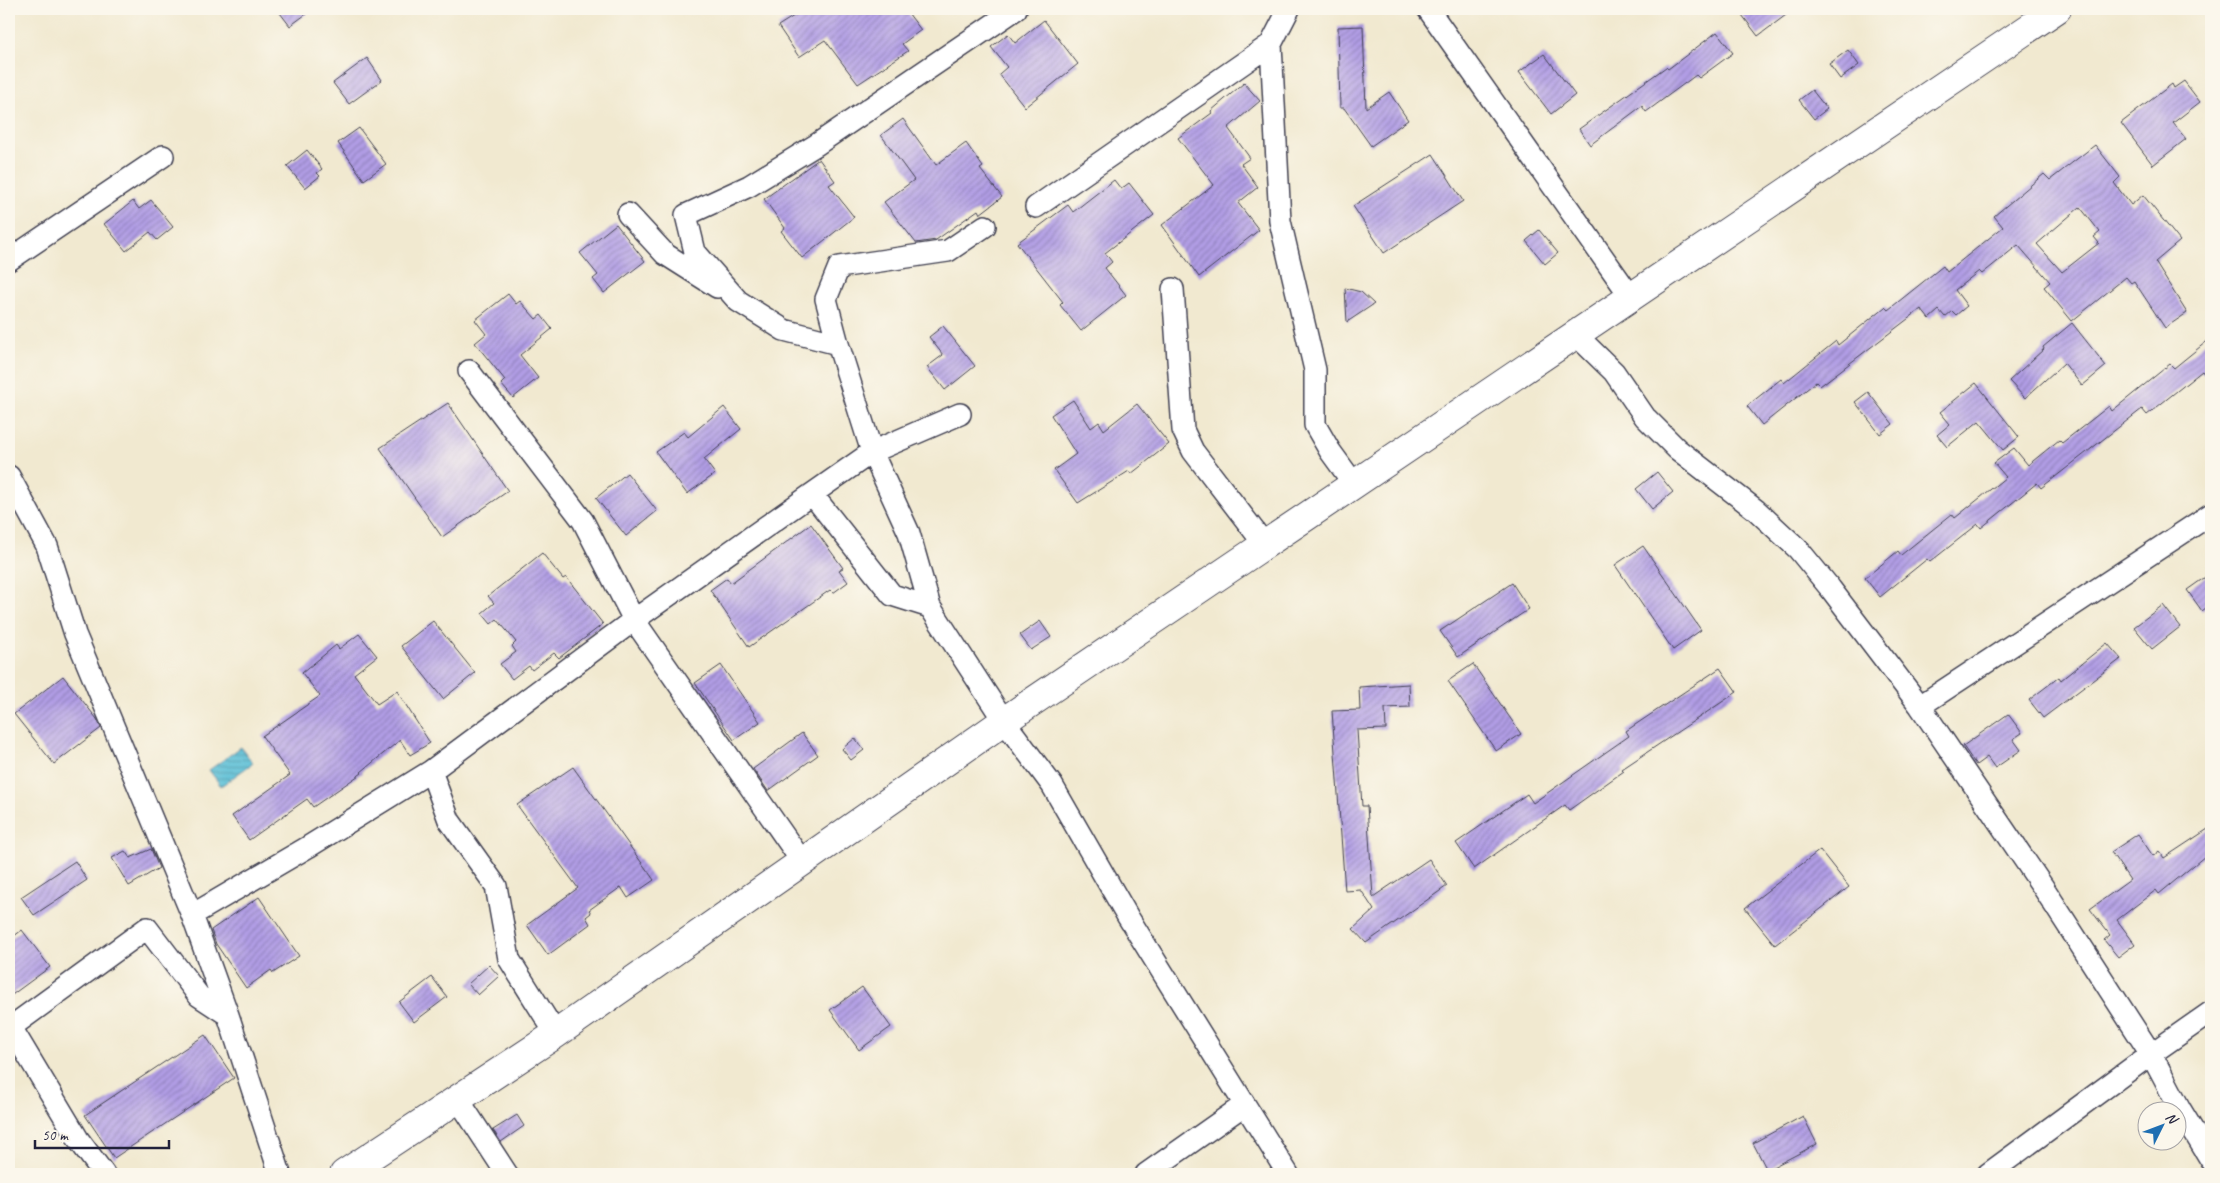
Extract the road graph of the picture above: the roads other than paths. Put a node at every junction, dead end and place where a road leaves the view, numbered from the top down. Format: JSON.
{"nodes":[{"id":1,"x":1016,"y":9,"type":"edge"},
{"id":2,"x":1288,"y":9,"type":"edge"},
{"id":3,"x":1428,"y":9,"type":"edge"},
{"id":4,"x":2057,"y":9,"type":"edge"},
{"id":5,"x":1271,"y":44,"type":"junction"},
{"id":6,"x":162,"y":156,"type":"dead end"},
{"id":7,"x":1036,"y":206,"type":"dead end"},
{"id":8,"x":628,"y":214,"type":"dead end"},
{"id":9,"x":986,"y":226,"type":"dead end"},
{"id":10,"x":9,"y":260,"type":"edge"},
{"id":11,"x":1173,"y":288,"type":"dead end"},
{"id":12,"x":1631,"y":298,"type":"junction"},
{"id":13,"x":738,"y":301,"type":"junction"},
{"id":14,"x":1576,"y":335,"type":"junction"},
{"id":15,"x":838,"y":344,"type":"junction"},
{"id":16,"x":469,"y":371,"type":"dead end"},
{"id":17,"x":960,"y":414,"type":"dead end"},
{"id":18,"x":872,"y":452,"type":"junction"},
{"id":19,"x":9,"y":476,"type":"edge"},
{"id":20,"x":1354,"y":484,"type":"junction"},
{"id":21,"x":812,"y":494,"type":"junction"},
{"id":22,"x":2211,"y":514,"type":"edge"},
{"id":23,"x":1265,"y":545,"type":"junction"},
{"id":24,"x":930,"y":607,"type":"junction"},
{"id":25,"x":634,"y":620,"type":"junction"},
{"id":26,"x":1920,"y":706,"type":"junction"},
{"id":27,"x":1004,"y":721,"type":"junction"},
{"id":28,"x":431,"y":771,"type":"junction"},
{"id":29,"x":803,"y":863,"type":"junction"},
{"id":30,"x":192,"y":915,"type":"junction"},
{"id":31,"x":2211,"y":1012,"type":"edge"},
{"id":32,"x":228,"y":1015,"type":"junction"},
{"id":33,"x":10,"y":1026,"type":"edge"},
{"id":34,"x":556,"y":1034,"type":"junction"},
{"id":35,"x":2151,"y":1054,"type":"junction"},
{"id":36,"x":458,"y":1099,"type":"junction"},
{"id":37,"x":1244,"y":1105,"type":"junction"},
{"id":38,"x":2211,"y":1160,"type":"edge"},
{"id":39,"x":104,"y":1174,"type":"edge"},
{"id":40,"x":280,"y":1174,"type":"edge"},
{"id":41,"x":344,"y":1174,"type":"edge"},
{"id":42,"x":507,"y":1174,"type":"edge"},
{"id":43,"x":1146,"y":1174,"type":"edge"},
{"id":44,"x":1288,"y":1174,"type":"edge"},
{"id":45,"x":1988,"y":1174,"type":"edge"}],
"edges":[{"from":1,"to":13,"type":"street"},
{"from":2,"to":5,"type":"street"},
{"from":3,"to":12,"type":"street"},
{"from":4,"to":12,"type":"street"},
{"from":5,"to":7,"type":"street"},
{"from":5,"to":20,"type":"street"},
{"from":6,"to":10,"type":"street"},
{"from":8,"to":13,"type":"street"},
{"from":9,"to":15,"type":"street"},
{"from":11,"to":23,"type":"street"},
{"from":12,"to":14,"type":"street"},
{"from":13,"to":15,"type":"street"},
{"from":14,"to":20,"type":"street"},
{"from":14,"to":26,"type":"street"},
{"from":15,"to":18,"type":"street"},
{"from":16,"to":25,"type":"street"},
{"from":17,"to":18,"type":"street"},
{"from":18,"to":21,"type":"street"},
{"from":18,"to":24,"type":"street"},
{"from":19,"to":30,"type":"street"},
{"from":20,"to":23,"type":"street"},
{"from":21,"to":24,"type":"street"},
{"from":21,"to":25,"type":"street"},
{"from":22,"to":26,"type":"street"},
{"from":23,"to":27,"type":"street"},
{"from":24,"to":27,"type":"street"},
{"from":25,"to":28,"type":"street"},
{"from":25,"to":29,"type":"street"},
{"from":26,"to":35,"type":"street"},
{"from":27,"to":29,"type":"street"},
{"from":27,"to":37,"type":"street"},
{"from":28,"to":30,"type":"street"},
{"from":28,"to":34,"type":"street"},
{"from":29,"to":34,"type":"street"},
{"from":30,"to":32,"type":"street"},
{"from":31,"to":35,"type":"street"},
{"from":32,"to":33,"type":"street"},
{"from":32,"to":40,"type":"street"},
{"from":33,"to":39,"type":"street"},
{"from":34,"to":36,"type":"street"},
{"from":35,"to":38,"type":"street"},
{"from":35,"to":45,"type":"street"},
{"from":36,"to":41,"type":"street"},
{"from":36,"to":42,"type":"street"},
{"from":37,"to":43,"type":"street"},
{"from":37,"to":44,"type":"street"}]}
